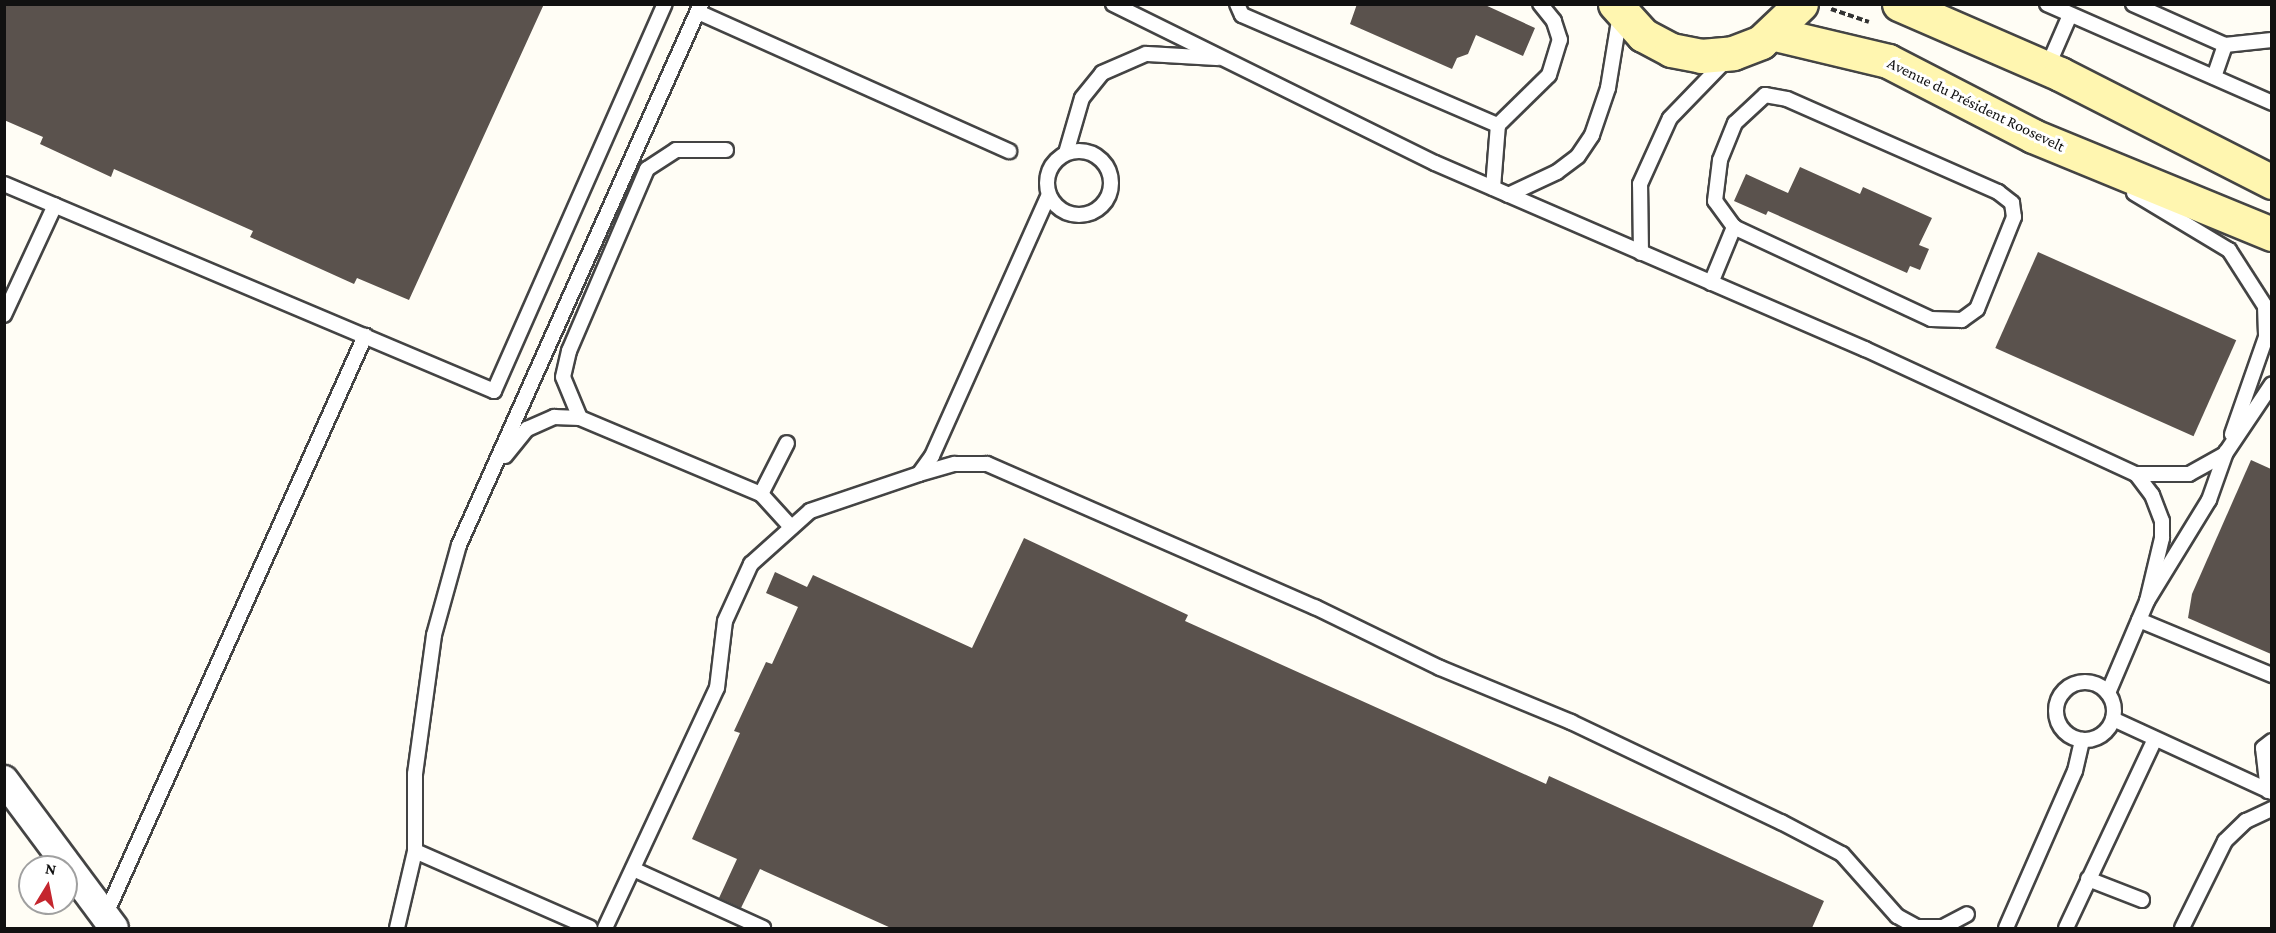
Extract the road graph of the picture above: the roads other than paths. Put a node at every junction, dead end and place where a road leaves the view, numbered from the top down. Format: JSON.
{"nodes":[{"id":1,"x":665,"y":4,"type":"edge"},
{"id":2,"x":1113,"y":4,"type":"edge"},
{"id":3,"x":1237,"y":4,"type":"edge"},
{"id":4,"x":1540,"y":4,"type":"edge"},
{"id":5,"x":1801,"y":4,"type":"edge"},
{"id":6,"x":1899,"y":4,"type":"edge"},
{"id":7,"x":2047,"y":4,"type":"edge"},
{"id":8,"x":2133,"y":4,"type":"edge"},
{"id":9,"x":700,"y":8,"type":"edge"},
{"id":10,"x":1618,"y":9,"type":"edge"},
{"id":11,"x":1144,"y":11,"type":"edge"},
{"id":12,"x":2070,"y":15,"type":"junction"},
{"id":13,"x":1774,"y":34,"type":"junction"},
{"id":14,"x":2271,"y":39,"type":"edge"},
{"id":15,"x":2225,"y":45,"type":"junction"},
{"id":16,"x":1733,"y":53,"type":"junction"},
{"id":17,"x":1223,"y":58,"type":"junction"},
{"id":18,"x":2047,"y":68,"type":"junction"},
{"id":19,"x":2214,"y":77,"type":"junction"},
{"id":20,"x":2271,"y":103,"type":"edge"},
{"id":21,"x":1498,"y":125,"type":"junction"},
{"id":22,"x":2039,"y":139,"type":"junction"},
{"id":23,"x":726,"y":150,"type":"dead end"},
{"id":24,"x":1009,"y":151,"type":"dead end"},
{"id":25,"x":1066,"y":153,"type":"junction"},
{"id":26,"x":2271,"y":182,"type":"edge"},
{"id":27,"x":4,"y":184,"type":"edge"},
{"id":28,"x":1493,"y":188,"type":"junction"},
{"id":29,"x":1049,"y":195,"type":"junction"},
{"id":30,"x":1508,"y":195,"type":"junction"},
{"id":31,"x":55,"y":205,"type":"junction"},
{"id":32,"x":1734,"y":227,"type":"junction"},
{"id":33,"x":2271,"y":234,"type":"edge"},
{"id":34,"x":1641,"y":253,"type":"junction"},
{"id":35,"x":1711,"y":283,"type":"junction"},
{"id":36,"x":4,"y":315,"type":"edge"},
{"id":37,"x":365,"y":336,"type":"junction"},
{"id":38,"x":2271,"y":384,"type":"edge"},
{"id":39,"x":2266,"y":404,"type":"edge"},
{"id":40,"x":580,"y":418,"type":"junction"},
{"id":41,"x":787,"y":443,"type":"dead end"},
{"id":42,"x":2225,"y":454,"type":"junction"},
{"id":43,"x":492,"y":472,"type":"junction"},
{"id":44,"x":919,"y":474,"type":"junction"},
{"id":45,"x":2136,"y":474,"type":"junction"},
{"id":46,"x":761,"y":494,"type":"junction"},
{"id":47,"x":791,"y":527,"type":"junction"},
{"id":48,"x":2147,"y":601,"type":"junction"},
{"id":49,"x":2139,"y":620,"type":"junction"},
{"id":50,"x":2271,"y":675,"type":"edge"},
{"id":51,"x":2108,"y":693,"type":"junction"},
{"id":52,"x":2113,"y":719,"type":"junction"},
{"id":53,"x":2082,"y":740,"type":"junction"},
{"id":54,"x":2154,"y":741,"type":"junction"},
{"id":55,"x":2271,"y":741,"type":"edge"},
{"id":56,"x":4,"y":780,"type":"edge"},
{"id":57,"x":2270,"y":791,"type":"edge"},
{"id":58,"x":2271,"y":810,"type":"edge"},
{"id":59,"x":415,"y":851,"type":"junction"},
{"id":60,"x":633,"y":869,"type":"junction"},
{"id":61,"x":2088,"y":879,"type":"junction"},
{"id":62,"x":2142,"y":900,"type":"dead end"},
{"id":63,"x":1967,"y":914,"type":"dead end"},
{"id":64,"x":109,"y":922,"type":"edge"},
{"id":65,"x":397,"y":928,"type":"edge"},
{"id":66,"x":590,"y":928,"type":"edge"},
{"id":67,"x":605,"y":928,"type":"edge"},
{"id":68,"x":763,"y":928,"type":"edge"},
{"id":69,"x":1918,"y":928,"type":"edge"},
{"id":70,"x":2006,"y":928,"type":"edge"},
{"id":71,"x":2066,"y":928,"type":"edge"},
{"id":72,"x":2182,"y":928,"type":"edge"}],
"edges":[{"from":1,"to":37,"type":"lane"},
{"from":2,"to":11,"type":"lane"},
{"from":3,"to":21,"type":"lane"},
{"from":4,"to":21,"type":"lane"},
{"from":5,"to":13,"type":"main road"},
{"from":6,"to":18,"type":"main road"},
{"from":7,"to":12,"type":"lane"},
{"from":8,"to":15,"type":"lane"},
{"from":9,"to":24,"type":"lane"},
{"from":9,"to":43,"type":"lane"},
{"from":10,"to":16,"type":"main road"},
{"from":10,"to":30,"type":"lane"},
{"from":11,"to":17,"type":"lane"},
{"from":12,"to":18,"type":"lane"},
{"from":12,"to":19,"type":"lane"},
{"from":13,"to":16,"type":"main road"},
{"from":13,"to":22,"type":"main road","name":"Avenue du Président Roosevelt"},
{"from":14,"to":15,"type":"lane"},
{"from":15,"to":19,"type":"lane"},
{"from":16,"to":34,"type":"lane"},
{"from":17,"to":25,"type":"lane"},
{"from":17,"to":28,"type":"lane"},
{"from":18,"to":26,"type":"main road"},
{"from":19,"to":20,"type":"lane"},
{"from":21,"to":28,"type":"lane"},
{"from":22,"to":33,"type":"main road","name":"Avenue du Président Roosevelt"},
{"from":22,"to":42,"type":"lane"},
{"from":23,"to":40,"type":"lane"},
{"from":25,"to":29,"type":"lane"},
{"from":25,"to":29,"type":"lane"},
{"from":27,"to":31,"type":"lane"},
{"from":28,"to":30,"type":"lane"},
{"from":29,"to":44,"type":"lane"},
{"from":30,"to":34,"type":"lane"},
{"from":31,"to":36,"type":"lane"},
{"from":31,"to":37,"type":"lane"},
{"from":32,"to":32,"type":"lane"},
{"from":32,"to":35,"type":"lane"},
{"from":34,"to":35,"type":"lane"},
{"from":35,"to":45,"type":"lane"},
{"from":37,"to":64,"type":"lane"},
{"from":38,"to":39,"type":"lane"},
{"from":39,"to":42,"type":"lane"},
{"from":40,"to":43,"type":"lane"},
{"from":40,"to":46,"type":"lane"},
{"from":41,"to":46,"type":"lane"},
{"from":42,"to":45,"type":"lane"},
{"from":42,"to":48,"type":"lane"},
{"from":43,"to":59,"type":"lane"},
{"from":44,"to":47,"type":"lane"},
{"from":44,"to":69,"type":"lane"},
{"from":45,"to":48,"type":"lane"},
{"from":46,"to":47,"type":"lane"},
{"from":47,"to":60,"type":"lane"},
{"from":48,"to":49,"type":"lane"},
{"from":49,"to":50,"type":"lane"},
{"from":49,"to":51,"type":"lane"},
{"from":51,"to":52,"type":"lane"},
{"from":51,"to":53,"type":"lane"},
{"from":52,"to":53,"type":"lane"},
{"from":52,"to":54,"type":"lane"},
{"from":53,"to":70,"type":"lane"},
{"from":54,"to":57,"type":"lane"},
{"from":54,"to":61,"type":"lane"},
{"from":55,"to":57,"type":"lane"},
{"from":56,"to":64,"type":"street"},
{"from":58,"to":72,"type":"lane"},
{"from":59,"to":65,"type":"lane"},
{"from":59,"to":66,"type":"lane"},
{"from":60,"to":67,"type":"lane"},
{"from":60,"to":68,"type":"lane"},
{"from":61,"to":62,"type":"lane"},
{"from":61,"to":71,"type":"lane"},
{"from":63,"to":69,"type":"lane"}]}
